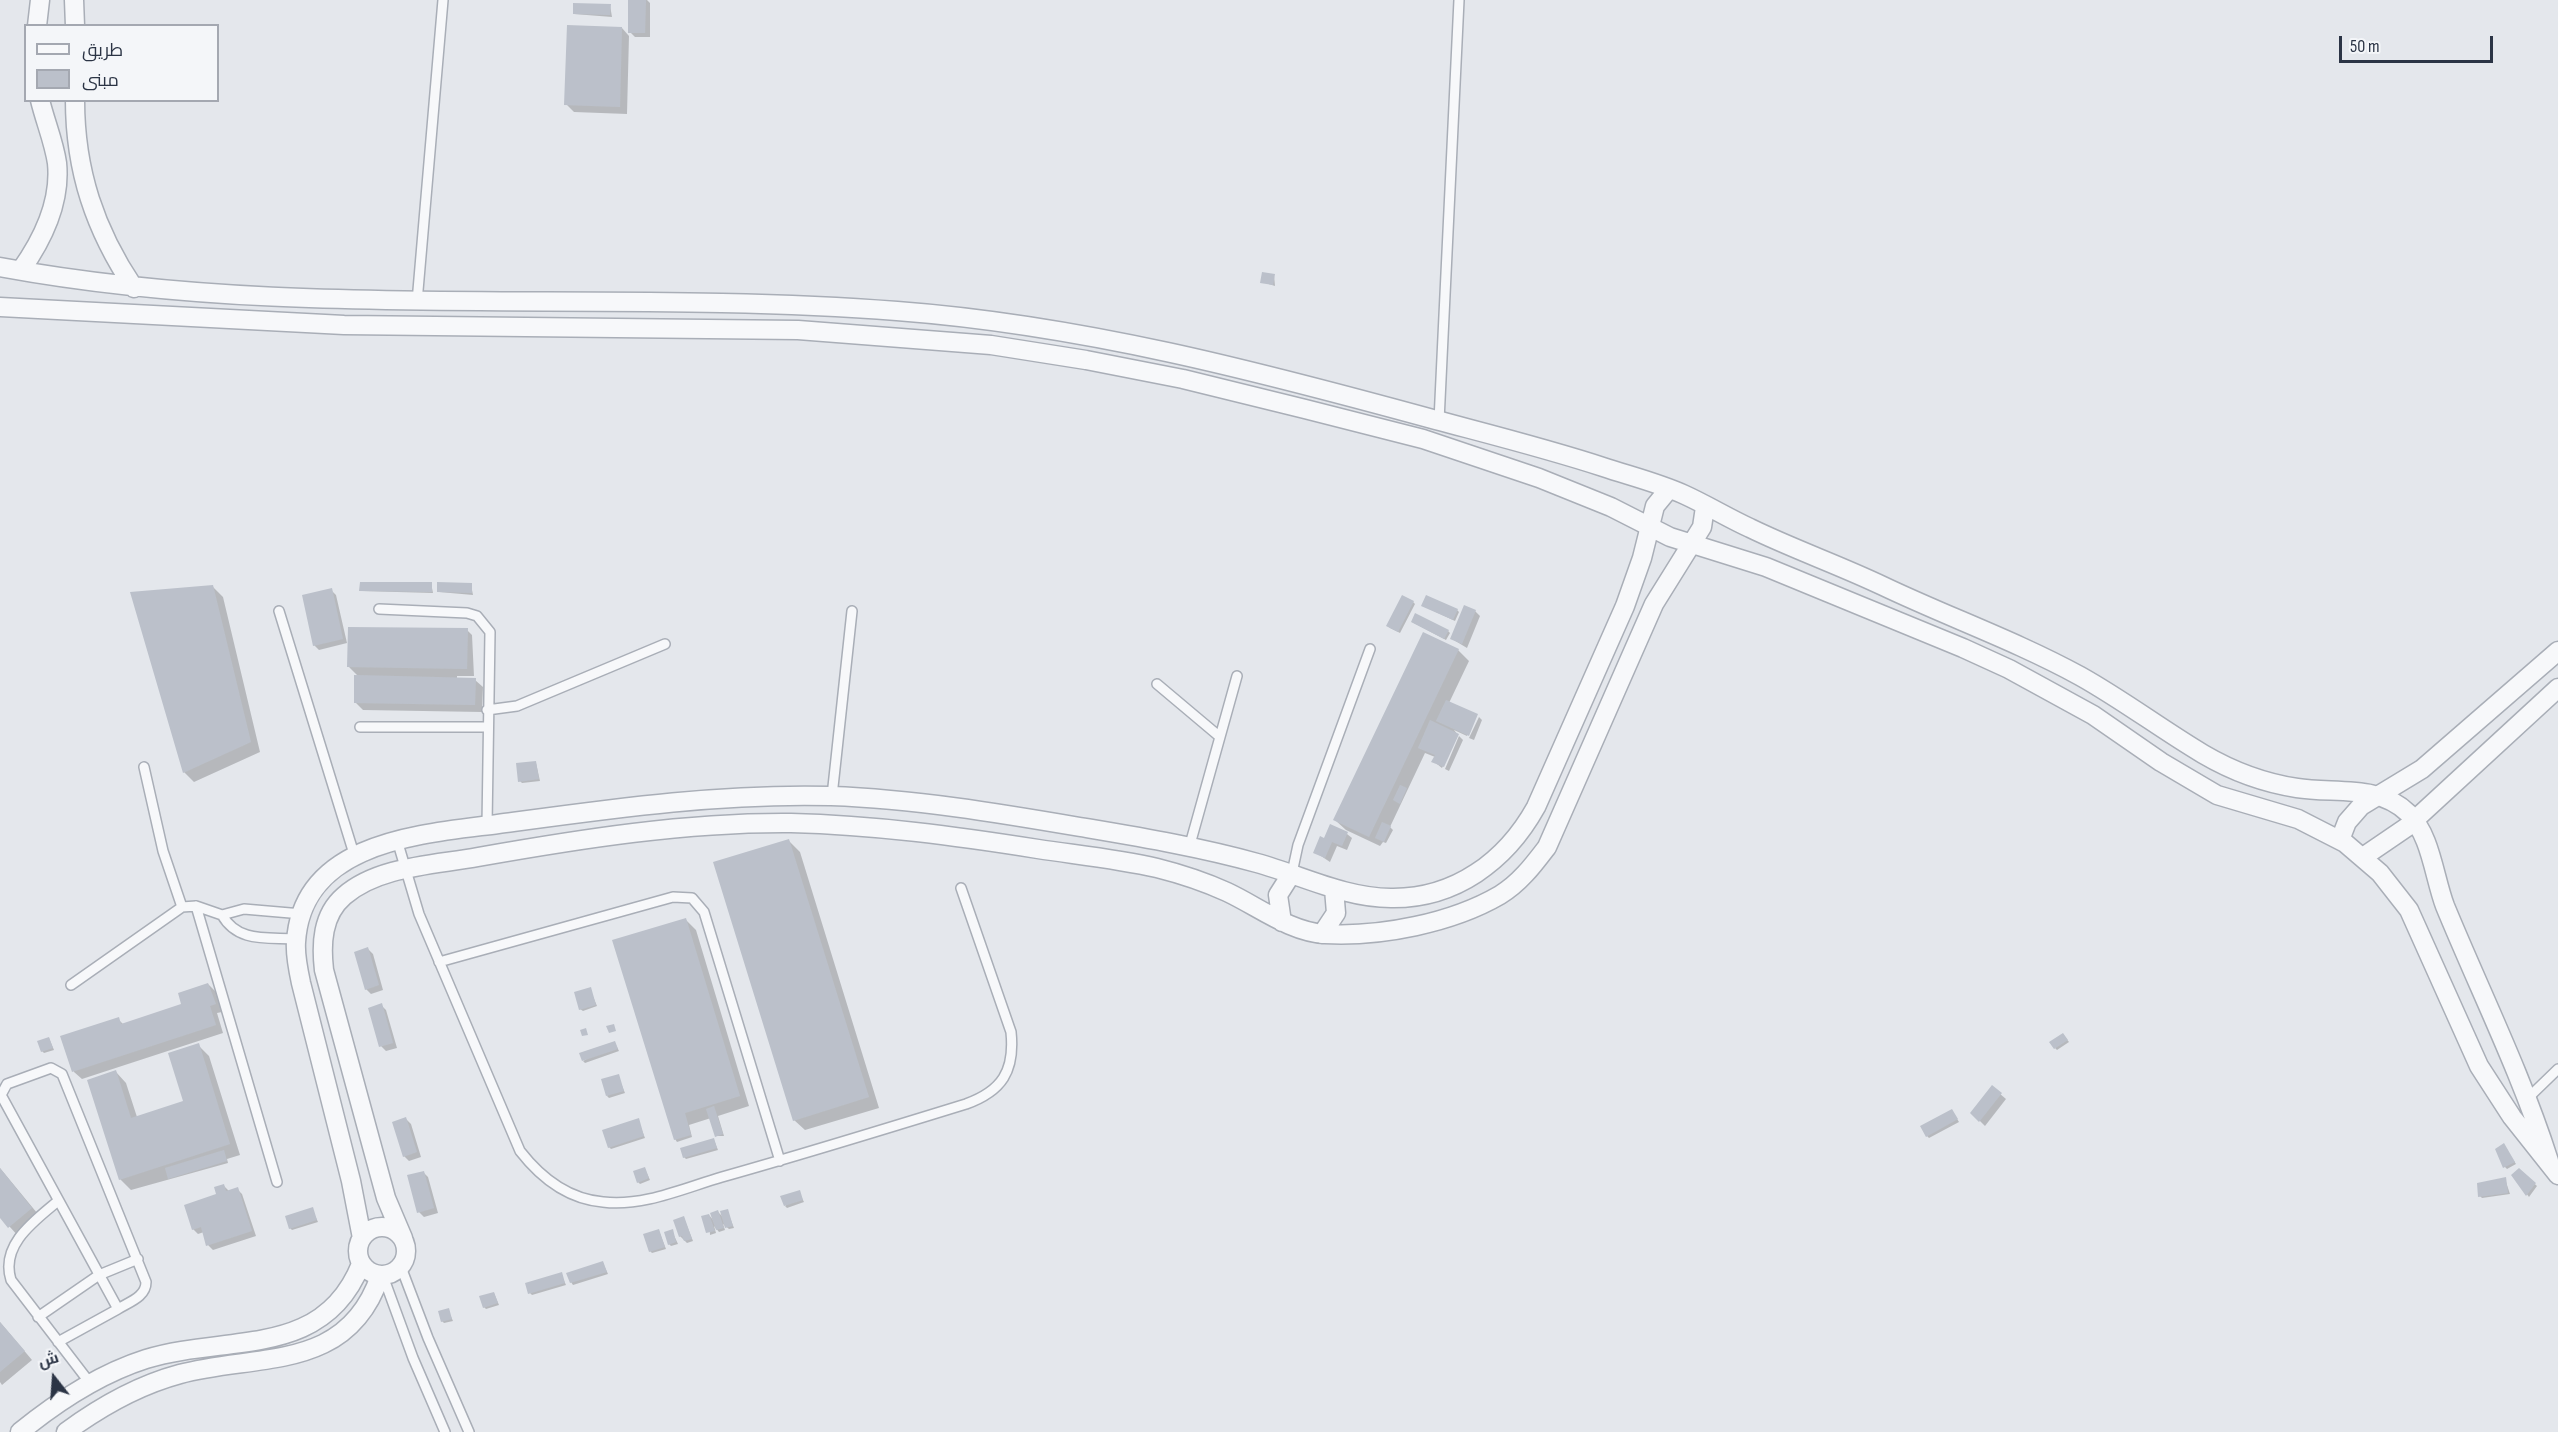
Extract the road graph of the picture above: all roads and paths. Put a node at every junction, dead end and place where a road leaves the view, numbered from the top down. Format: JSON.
{"nodes":[{"id":1,"x":40,"y":0,"type":"edge"},
{"id":2,"x":74,"y":0,"type":"edge"},
{"id":3,"x":443,"y":0,"type":"edge"},
{"id":4,"x":1459,"y":0,"type":"edge"},
{"id":5,"x":37,"y":24,"type":"edge"},
{"id":6,"x":75,"y":24,"type":"edge"},
{"id":7,"x":41,"y":102,"type":"edge"},
{"id":8,"x":75,"y":102,"type":"edge"},
{"id":9,"x":79,"y":161,"type":"junction"},
{"id":10,"x":57,"y":162,"type":"junction"},
{"id":11,"x":0,"y":267,"type":"edge"},
{"id":12,"x":21,"y":270,"type":"junction"},
{"id":13,"x":134,"y":288,"type":"junction"},
{"id":14,"x":417,"y":302,"type":"junction"},
{"id":15,"x":0,"y":307,"type":"edge"},
{"id":16,"x":1439,"y":421,"type":"junction"},
{"id":17,"x":1669,"y":489,"type":"junction"},
{"id":18,"x":1705,"y":507,"type":"junction"},
{"id":19,"x":1651,"y":526,"type":"junction"},
{"id":20,"x":1692,"y":543,"type":"junction"},
{"id":21,"x":379,"y":609,"type":"dead end"},
{"id":22,"x":279,"y":610,"type":"dead end"},
{"id":23,"x":852,"y":611,"type":"dead end"},
{"id":24,"x":665,"y":644,"type":"dead end"},
{"id":25,"x":1370,"y":649,"type":"dead end"},
{"id":26,"x":2558,"y":651,"type":"edge"},
{"id":27,"x":1237,"y":676,"type":"dead end"},
{"id":28,"x":1157,"y":684,"type":"dead end"},
{"id":29,"x":2558,"y":688,"type":"edge"},
{"id":30,"x":487,"y":710,"type":"junction"},
{"id":31,"x":360,"y":727,"type":"dead end"},
{"id":32,"x":487,"y":727,"type":"junction"},
{"id":33,"x":1220,"y":737,"type":"junction"},
{"id":34,"x":144,"y":767,"type":"dead end"},
{"id":35,"x":2379,"y":795,"type":"junction"},
{"id":36,"x":832,"y":796,"type":"junction"},
{"id":37,"x":2415,"y":820,"type":"junction"},
{"id":38,"x":487,"y":825,"type":"junction"},
{"id":39,"x":397,"y":840,"type":"junction"},
{"id":40,"x":2340,"y":840,"type":"junction"},
{"id":41,"x":1189,"y":848,"type":"junction"},
{"id":42,"x":354,"y":854,"type":"junction"},
{"id":43,"x":2363,"y":857,"type":"junction"},
{"id":44,"x":405,"y":870,"type":"junction"},
{"id":45,"x":1292,"y":873,"type":"junction"},
{"id":46,"x":961,"y":888,"type":"dead end"},
{"id":47,"x":1334,"y":889,"type":"junction"},
{"id":48,"x":196,"y":906,"type":"junction"},
{"id":49,"x":182,"y":907,"type":"junction"},
{"id":50,"x":302,"y":914,"type":"junction"},
{"id":51,"x":222,"y":915,"type":"junction"},
{"id":52,"x":1282,"y":922,"type":"junction"},
{"id":53,"x":1322,"y":934,"type":"junction"},
{"id":54,"x":296,"y":939,"type":"junction"},
{"id":55,"x":439,"y":962,"type":"junction"},
{"id":56,"x":71,"y":985,"type":"dead end"},
{"id":57,"x":2558,"y":1069,"type":"edge"},
{"id":58,"x":2528,"y":1098,"type":"junction"},
{"id":59,"x":780,"y":1161,"type":"junction"},
{"id":60,"x":2554,"y":1168,"type":"edge"},
{"id":61,"x":277,"y":1182,"type":"dead end"},
{"id":62,"x":58,"y":1201,"type":"junction"},
{"id":63,"x":403,"y":1238,"type":"junction"},
{"id":64,"x":362,"y":1239,"type":"junction"},
{"id":65,"x":138,"y":1259,"type":"junction"},
{"id":66,"x":361,"y":1264,"type":"junction"},
{"id":67,"x":402,"y":1267,"type":"junction"},
{"id":68,"x":99,"y":1275,"type":"junction"},
{"id":69,"x":382,"y":1276,"type":"junction"},
{"id":70,"x":118,"y":1309,"type":"junction"},
{"id":71,"x":38,"y":1317,"type":"junction"},
{"id":72,"x":58,"y":1342,"type":"junction"},
{"id":73,"x":90,"y":1383,"type":"junction"},
{"id":74,"x":20,"y":1432,"type":"edge"},
{"id":75,"x":66,"y":1432,"type":"edge"},
{"id":76,"x":445,"y":1432,"type":"edge"},
{"id":77,"x":470,"y":1432,"type":"edge"}],
"edges":[{"from":1,"to":5,"type":"street"},
{"from":2,"to":6,"type":"street"},
{"from":3,"to":14,"type":"lane"},
{"from":4,"to":16,"type":"lane"},
{"from":7,"to":10,"type":"street"},
{"from":8,"to":9,"type":"street"},
{"from":9,"to":10,"type":"street"},
{"from":9,"to":13,"type":"street"},
{"from":10,"to":12,"type":"street"},
{"from":11,"to":12,"type":"street"},
{"from":12,"to":13,"type":"street"},
{"from":13,"to":14,"type":"street"},
{"from":14,"to":16,"type":"street"},
{"from":15,"to":19,"type":"street"},
{"from":16,"to":17,"type":"street"},
{"from":17,"to":18,"type":"street"},
{"from":17,"to":19,"type":"street"},
{"from":18,"to":20,"type":"street"},
{"from":18,"to":35,"type":"street"},
{"from":19,"to":20,"type":"street"},
{"from":19,"to":47,"type":"street"},
{"from":20,"to":40,"type":"street"},
{"from":20,"to":53,"type":"street"},
{"from":21,"to":30,"type":"lane"},
{"from":22,"to":42,"type":"lane"},
{"from":23,"to":36,"type":"lane"},
{"from":24,"to":30,"type":"lane"},
{"from":25,"to":45,"type":"lane"},
{"from":26,"to":35,"type":"street"},
{"from":27,"to":33,"type":"lane"},
{"from":28,"to":33,"type":"lane"},
{"from":29,"to":37,"type":"street"},
{"from":30,"to":32,"type":"lane"},
{"from":31,"to":32,"type":"lane"},
{"from":32,"to":38,"type":"lane"},
{"from":33,"to":41,"type":"lane"},
{"from":34,"to":49,"type":"lane"},
{"from":35,"to":37,"type":"street"},
{"from":35,"to":40,"type":"street"},
{"from":36,"to":38,"type":"street"},
{"from":36,"to":41,"type":"street"},
{"from":37,"to":43,"type":"street"},
{"from":37,"to":58,"type":"street"},
{"from":38,"to":39,"type":"street"},
{"from":39,"to":42,"type":"street"},
{"from":39,"to":44,"type":"lane"},
{"from":40,"to":43,"type":"street"},
{"from":41,"to":45,"type":"street"},
{"from":42,"to":50,"type":"street"},
{"from":43,"to":60,"type":"street"},
{"from":44,"to":52,"type":"street"},
{"from":44,"to":55,"type":"lane"},
{"from":44,"to":63,"type":"street"},
{"from":45,"to":47,"type":"street"},
{"from":45,"to":52,"type":"street"},
{"from":46,"to":59,"type":"lane"},
{"from":47,"to":53,"type":"street"},
{"from":48,"to":49,"type":"lane"},
{"from":48,"to":51,"type":"lane"},
{"from":48,"to":61,"type":"lane"},
{"from":49,"to":56,"type":"lane"},
{"from":50,"to":51,"type":"lane"},
{"from":50,"to":54,"type":"street"},
{"from":51,"to":54,"type":"lane"},
{"from":52,"to":53,"type":"street"},
{"from":54,"to":64,"type":"street"},
{"from":55,"to":59,"type":"lane"},
{"from":55,"to":59,"type":"lane"},
{"from":57,"to":58,"type":"lane"},
{"from":58,"to":60,"type":"street"},
{"from":62,"to":65,"type":"lane"},
{"from":62,"to":68,"type":"lane"},
{"from":62,"to":71,"type":"lane"},
{"from":63,"to":64,"type":"street"},
{"from":63,"to":67,"type":"street"},
{"from":64,"to":66,"type":"street"},
{"from":65,"to":68,"type":"lane"},
{"from":65,"to":70,"type":"lane"},
{"from":66,"to":69,"type":"street"},
{"from":66,"to":73,"type":"street"},
{"from":67,"to":69,"type":"street"},
{"from":67,"to":77,"type":"lane"},
{"from":68,"to":70,"type":"lane"},
{"from":68,"to":71,"type":"lane"},
{"from":69,"to":75,"type":"street"},
{"from":69,"to":76,"type":"lane"},
{"from":70,"to":72,"type":"lane"},
{"from":71,"to":72,"type":"lane"},
{"from":72,"to":73,"type":"lane"},
{"from":73,"to":74,"type":"street"}]}
